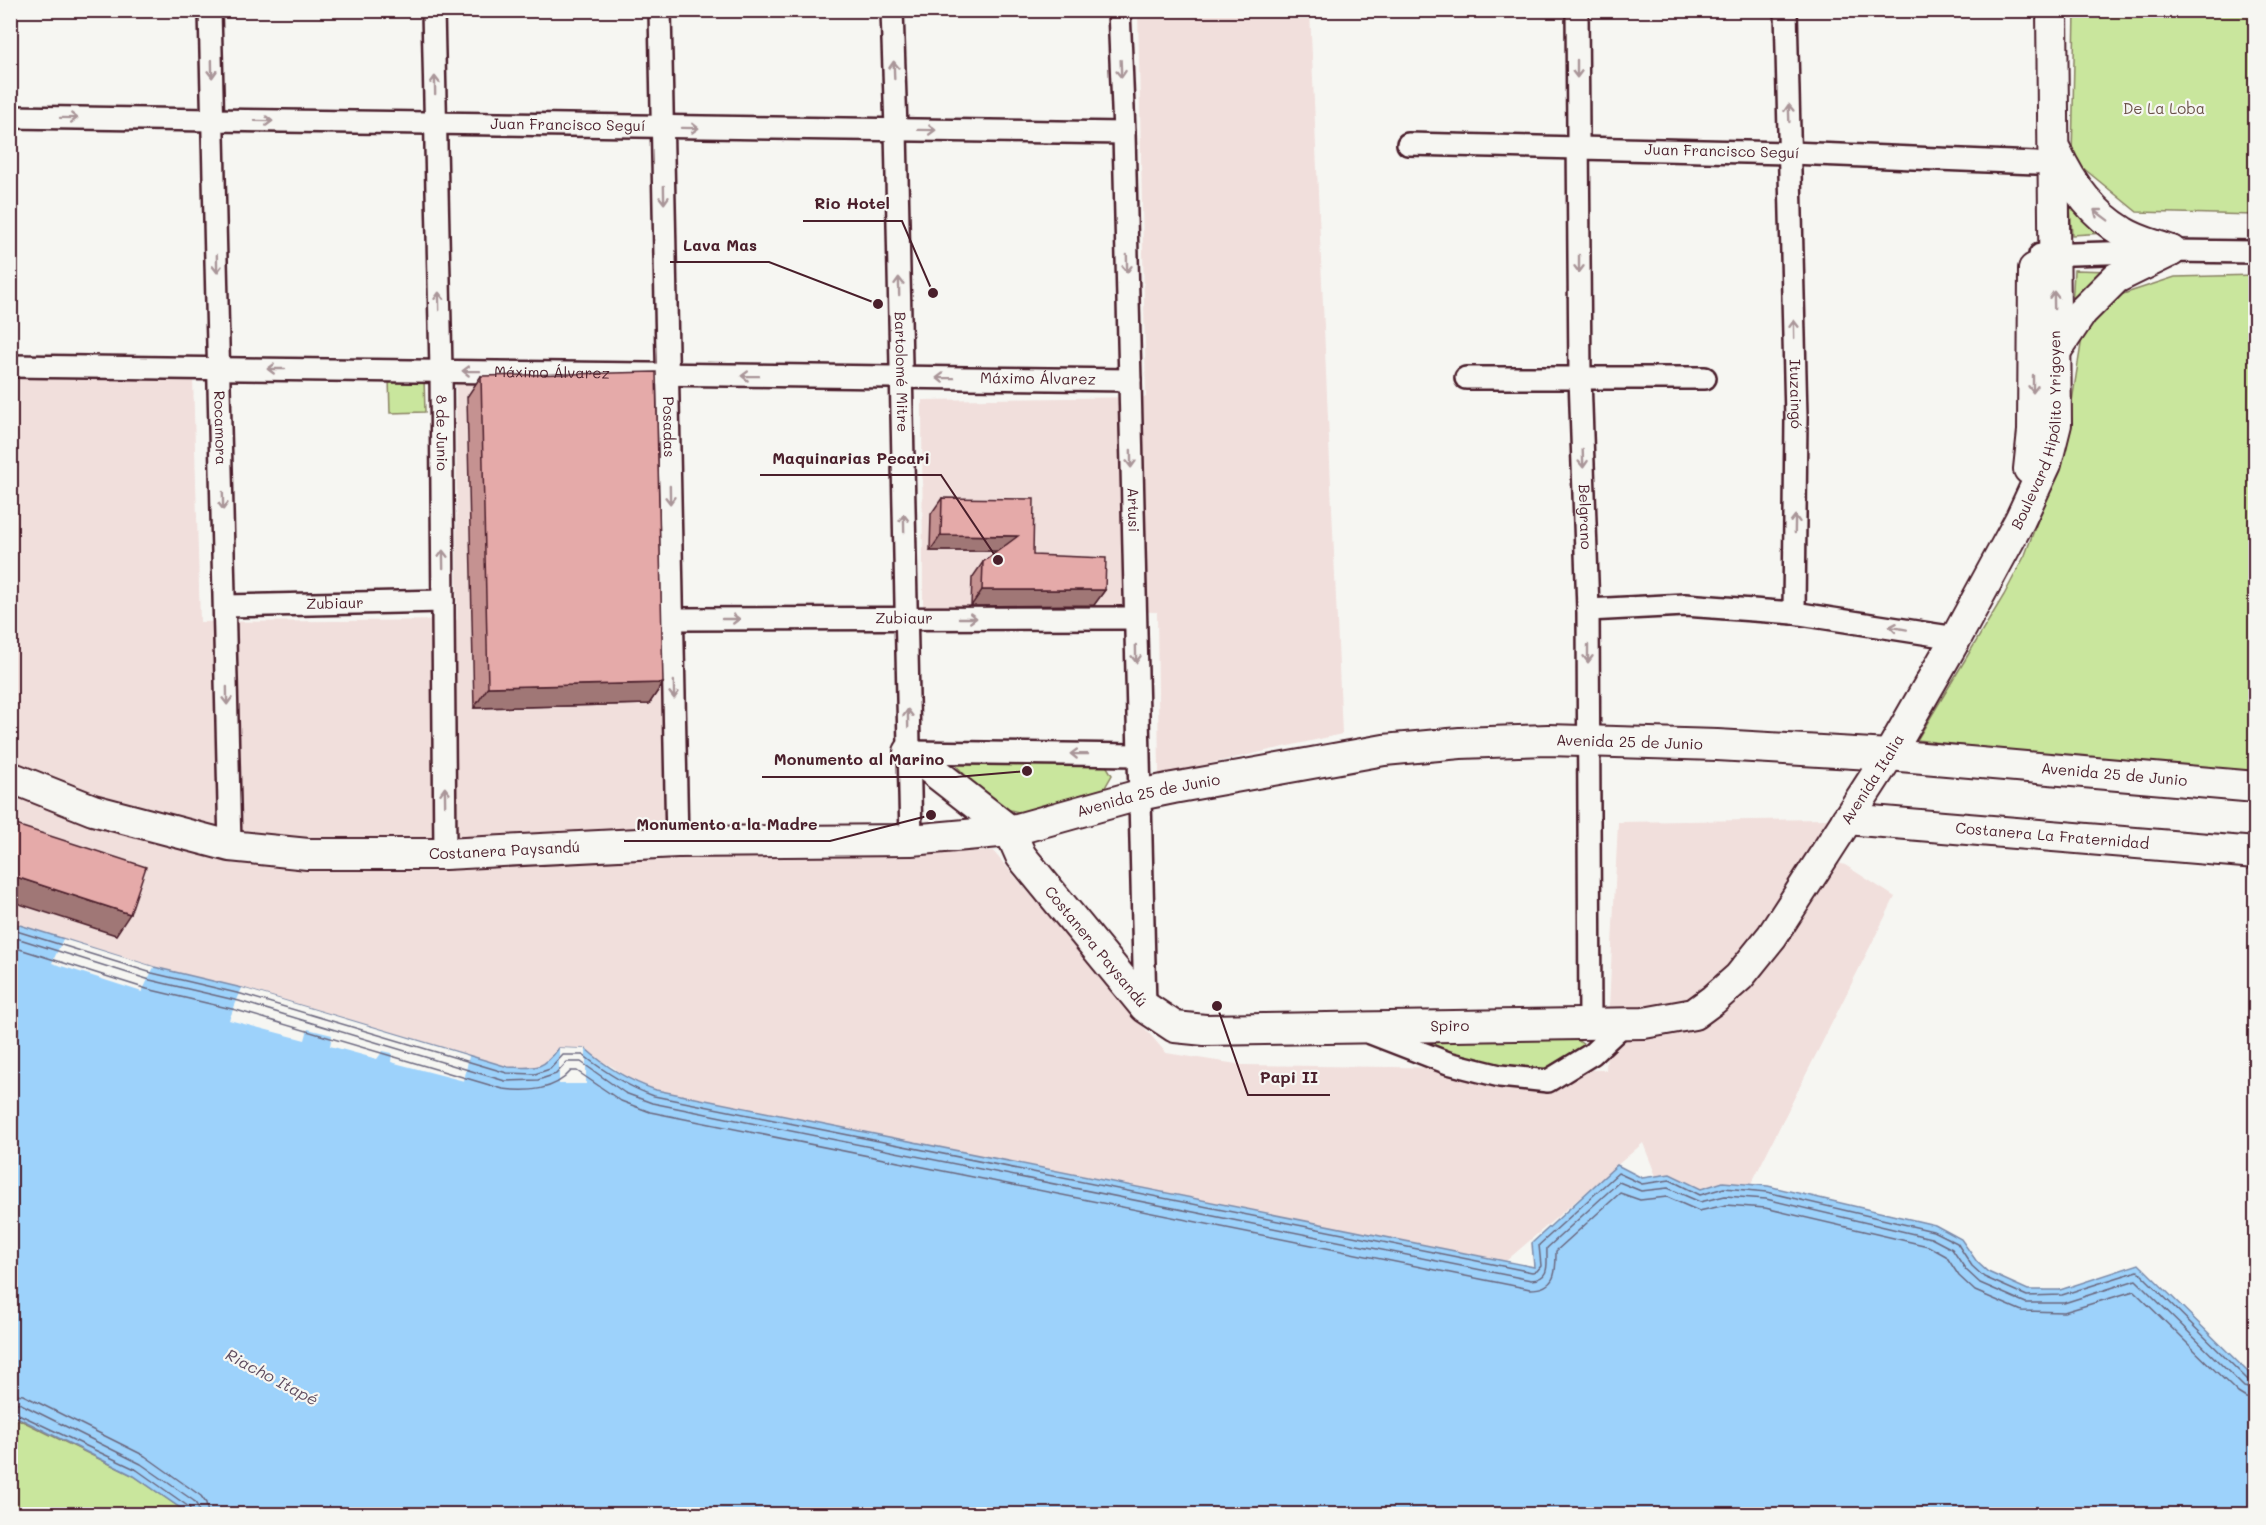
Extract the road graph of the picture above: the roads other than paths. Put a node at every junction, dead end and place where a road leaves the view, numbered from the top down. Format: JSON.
{"nodes":[{"id":1,"x":210,"y":10,"type":"edge"},
{"id":2,"x":433,"y":10,"type":"edge"},
{"id":3,"x":660,"y":10,"type":"edge"},
{"id":4,"x":892,"y":10,"type":"edge"},
{"id":5,"x":1119,"y":10,"type":"edge"},
{"id":6,"x":1577,"y":10,"type":"edge"},
{"id":7,"x":1786,"y":10,"type":"edge"},
{"id":8,"x":2038,"y":10,"type":"edge"},
{"id":9,"x":2052,"y":10,"type":"edge"},
{"id":10,"x":10,"y":117,"type":"edge"},
{"id":11,"x":213,"y":120,"type":"junction"},
{"id":12,"x":436,"y":124,"type":"junction"},
{"id":13,"x":662,"y":127,"type":"junction"},
{"id":14,"x":896,"y":129,"type":"junction"},
{"id":15,"x":1124,"y":133,"type":"junction"},
{"id":16,"x":1408,"y":144,"type":"dead end"},
{"id":17,"x":1578,"y":147,"type":"junction"},
{"id":18,"x":1791,"y":153,"type":"junction"},
{"id":19,"x":2044,"y":153,"type":"junction"},
{"id":20,"x":2171,"y":251,"type":"junction"},
{"id":21,"x":2256,"y":252,"type":"edge"},
{"id":22,"x":2044,"y":255,"type":"junction"},
{"id":23,"x":2055,"y":352,"type":"junction"},
{"id":24,"x":10,"y":366,"type":"edge"},
{"id":25,"x":219,"y":368,"type":"junction"},
{"id":26,"x":441,"y":370,"type":"junction"},
{"id":27,"x":668,"y":375,"type":"junction"},
{"id":28,"x":901,"y":377,"type":"junction"},
{"id":29,"x":1580,"y":377,"type":"junction"},
{"id":30,"x":1466,"y":378,"type":"dead end"},
{"id":31,"x":1704,"y":378,"type":"dead end"},
{"id":32,"x":1130,"y":380,"type":"junction"},
{"id":33,"x":2020,"y":520,"type":"junction"},
{"id":34,"x":443,"y":601,"type":"junction"},
{"id":35,"x":225,"y":606,"type":"junction"},
{"id":36,"x":1588,"y":610,"type":"junction"},
{"id":37,"x":1794,"y":613,"type":"junction"},
{"id":38,"x":1135,"y":618,"type":"junction"},
{"id":39,"x":673,"y":619,"type":"junction"},
{"id":40,"x":906,"y":619,"type":"junction"},
{"id":41,"x":1956,"y":638,"type":"junction"},
{"id":42,"x":1588,"y":741,"type":"junction"},
{"id":43,"x":909,"y":752,"type":"junction"},
{"id":44,"x":1138,"y":755,"type":"junction"},
{"id":45,"x":1889,"y":755,"type":"junction"},
{"id":46,"x":10,"y":777,"type":"edge"},
{"id":47,"x":2256,"y":787,"type":"edge"},
{"id":48,"x":1139,"y":795,"type":"junction"},
{"id":49,"x":1847,"y":819,"type":"junction"},
{"id":50,"x":1010,"y":831,"type":"junction"},
{"id":51,"x":911,"y":840,"type":"junction"},
{"id":52,"x":677,"y":842,"type":"junction"},
{"id":53,"x":230,"y":846,"type":"junction"},
{"id":54,"x":2256,"y":853,"type":"edge"},
{"id":55,"x":445,"y":854,"type":"junction"},
{"id":56,"x":1145,"y":1007,"type":"junction"},
{"id":57,"x":1694,"y":1014,"type":"joint"},
{"id":58,"x":1625,"y":1023,"type":"junction"},
{"id":59,"x":1590,"y":1024,"type":"junction"},
{"id":60,"x":1357,"y":1028,"type":"junction"},
{"id":61,"x":1205,"y":1030,"type":"joint"}],
"edges":[{"from":1,"to":11,"type":"street","name":"Rocamora","one_way":true},
{"from":12,"to":2,"type":"street","name":"8 de Junio","one_way":true},
{"from":3,"to":13,"type":"street","name":"Posadas"},
{"from":14,"to":4,"type":"street","name":"Bartolomé Mitre","one_way":true},
{"from":5,"to":15,"type":"street","name":"Artusi","one_way":true},
{"from":6,"to":17,"type":"street","name":"Belgrano","one_way":true},
{"from":18,"to":7,"type":"street","name":"Ituzaingó","one_way":true},
{"from":8,"to":19,"type":"main road","name":"Boulevard Hipólito Yrigoyen"},
{"from":9,"to":19,"type":"main road","name":"Boulevard Hipólito Yrigoyen"},
{"from":10,"to":11,"type":"street","name":"Juan Francisco Seguí","one_way":true},
{"from":11,"to":12,"type":"street","name":"Juan Francisco Seguí","one_way":true},
{"from":11,"to":25,"type":"street","name":"Rocamora","one_way":true},
{"from":12,"to":13,"type":"street","name":"Juan Francisco Seguí"},
{"from":26,"to":12,"type":"street","name":"8 de Junio","one_way":true},
{"from":13,"to":14,"type":"street","name":"Juan Francisco Seguí","one_way":true},
{"from":13,"to":27,"type":"street","name":"Posadas","one_way":true},
{"from":14,"to":15,"type":"street","name":"Juan Francisco Seguí","one_way":true},
{"from":28,"to":14,"type":"street","name":"Bartolomé Mitre","one_way":true},
{"from":15,"to":32,"type":"street","name":"Artusi","one_way":true},
{"from":16,"to":17,"type":"street","name":"Juan Francisco Seguí"},
{"from":17,"to":18,"type":"street","name":"Juan Francisco Seguí"},
{"from":17,"to":29,"type":"street","name":"Belgrano","one_way":true},
{"from":18,"to":19,"type":"street","name":"Juan Francisco Seguí"},
{"from":37,"to":18,"type":"street","name":"Ituzaingó","one_way":true},
{"from":20,"to":19,"type":"main road","one_way":true},
{"from":19,"to":22,"type":"main road","name":"Boulevard Hipólito Yrigoyen"},
{"from":20,"to":21,"type":"street"},
{"from":20,"to":22,"type":"street"},
{"from":20,"to":23,"type":"main road"},
{"from":23,"to":22,"type":"main road","name":"Boulevard Hipólito Yrigoyen","one_way":true},
{"from":22,"to":33,"type":"main road","name":"Boulevard Hipólito Yrigoyen","one_way":true},
{"from":23,"to":33,"type":"main road","name":"Boulevard Hipólito Yrigoyen"},
{"from":24,"to":25,"type":"street","name":"Máximo Álvarez"},
{"from":26,"to":25,"type":"street","name":"Máximo Álvarez","one_way":true},
{"from":25,"to":35,"type":"street","name":"Rocamora","one_way":true},
{"from":27,"to":26,"type":"street","name":"Máximo Álvarez","one_way":true},
{"from":34,"to":26,"type":"street","name":"8 de Junio","one_way":true},
{"from":28,"to":27,"type":"street","name":"Máximo Álvarez","one_way":true},
{"from":27,"to":39,"type":"street","name":"Posadas","one_way":true},
{"from":32,"to":28,"type":"street","name":"Máximo Álvarez","one_way":true},
{"from":40,"to":28,"type":"street","name":"Bartolomé Mitre","one_way":true},
{"from":29,"to":30,"type":"street"},
{"from":29,"to":31,"type":"street"},
{"from":29,"to":36,"type":"street","name":"Belgrano","one_way":true},
{"from":32,"to":38,"type":"street","name":"Artusi","one_way":true},
{"from":33,"to":41,"type":"main road","name":"Avenida Italia"},
{"from":34,"to":35,"type":"street","name":"Zubiaur"},
{"from":55,"to":34,"type":"street","name":"8 de Junio","one_way":true},
{"from":35,"to":53,"type":"street","name":"Rocamora","one_way":true},
{"from":36,"to":37,"type":"street"},
{"from":36,"to":42,"type":"street","name":"Belgrano","one_way":true},
{"from":41,"to":37,"type":"street","one_way":true},
{"from":40,"to":38,"type":"street","name":"Zubiaur","one_way":true},
{"from":38,"to":44,"type":"street","name":"Artusi","one_way":true},
{"from":39,"to":40,"type":"street","name":"Zubiaur","one_way":true},
{"from":39,"to":52,"type":"street","name":"Posadas","one_way":true},
{"from":43,"to":40,"type":"street","name":"Bartolomé Mitre","one_way":true},
{"from":41,"to":45,"type":"main road","name":"Avenida Italia"},
{"from":42,"to":45,"type":"main road","name":"Avenida 25 de Junio"},
{"from":42,"to":48,"type":"main road","name":"Avenida 25 de Junio"},
{"from":42,"to":59,"type":"street","name":"Belgrano"},
{"from":44,"to":43,"type":"street","one_way":true},
{"from":43,"to":50,"type":"main road","name":"Costanera Paysandú"},
{"from":43,"to":51,"type":"street","name":"Bartolomé Mitre"},
{"from":44,"to":48,"type":"street","name":"Artusi"},
{"from":45,"to":47,"type":"main road","name":"Avenida 25 de Junio"},
{"from":45,"to":49,"type":"main road","name":"Avenida Italia"},
{"from":46,"to":53,"type":"main road","name":"Costanera Paysandú"},
{"from":48,"to":50,"type":"main road","name":"Avenida 25 de Junio"},
{"from":48,"to":56,"type":"street","name":"Artusi"},
{"from":49,"to":54,"type":"main road","name":"Costanera La Fraternidad"},
{"from":49,"to":57,"type":"main road","name":"Avenida Italia"},
{"from":50,"to":51,"type":"main road","name":"Costanera Paysandú"},
{"from":50,"to":56,"type":"main road","name":"Costanera Paysandú"},
{"from":51,"to":52,"type":"main road","name":"Costanera Paysandú"},
{"from":52,"to":55,"type":"main road","name":"Costanera Paysandú"},
{"from":53,"to":55,"type":"main road","name":"Costanera Paysandú"},
{"from":56,"to":61,"type":"main road","name":"Costanera Paysandú"},
{"from":57,"to":58,"type":"main road","name":"Spiro"},
{"from":58,"to":59,"type":"main road","name":"Spiro"},
{"from":58,"to":60,"type":"street"},
{"from":59,"to":60,"type":"main road","name":"Spiro"},
{"from":60,"to":61,"type":"main road","name":"Spiro"}]}
